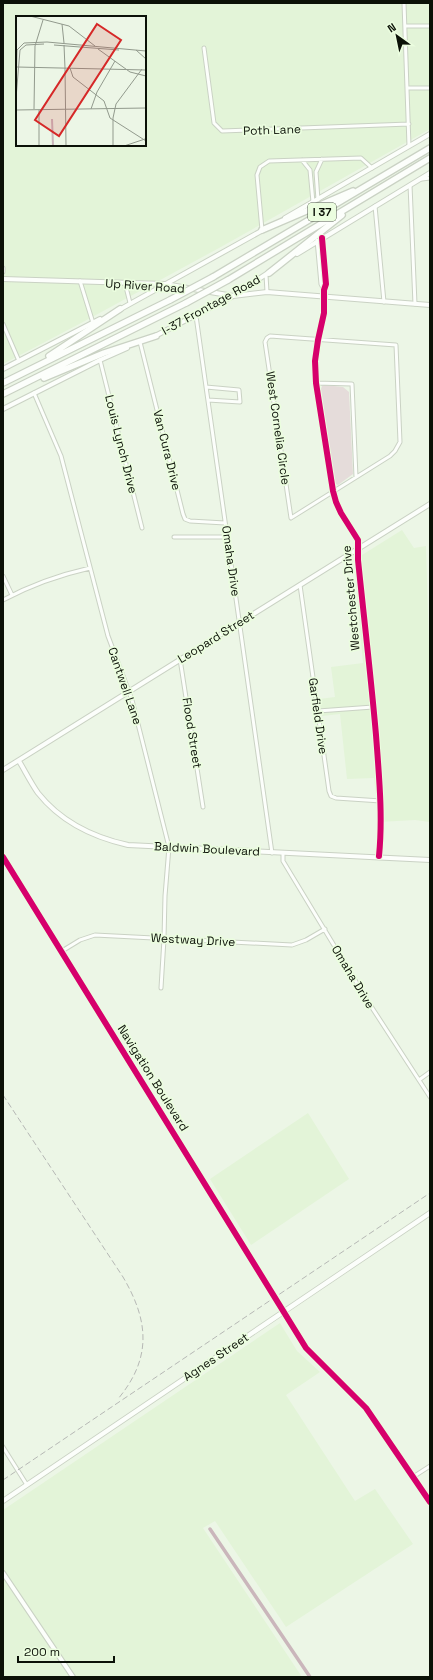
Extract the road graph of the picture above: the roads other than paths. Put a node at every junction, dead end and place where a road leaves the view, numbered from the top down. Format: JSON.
{"nodes":[{"id":1,"x":404,"y":3,"type":"edge"},
{"id":2,"x":405,"y":26,"type":"junction"},
{"id":3,"x":430,"y":26,"type":"edge"},
{"id":4,"x":204,"y":48,"type":"dead end"},
{"id":5,"x":407,"y":88,"type":"junction"},
{"id":6,"x":430,"y":88,"type":"edge"},
{"id":7,"x":409,"y":124,"type":"junction"},
{"id":8,"x":430,"y":134,"type":"edge"},
{"id":9,"x":410,"y":146,"type":"junction"},
{"id":10,"x":430,"y":148,"type":"edge"},
{"id":11,"x":430,"y":158,"type":"edge"},
{"id":12,"x":322,"y":159,"type":"junction"},
{"id":13,"x":302,"y":160,"type":"junction"},
{"id":14,"x":372,"y":168,"type":"junction"},
{"id":15,"x":430,"y":173,"type":"edge"},
{"id":16,"x":311,"y":177,"type":"junction"},
{"id":17,"x":316,"y":177,"type":"junction"},
{"id":18,"x":430,"y":178,"type":"edge"},
{"id":19,"x":421,"y":179,"type":"junction"},
{"id":20,"x":410,"y":185,"type":"junction"},
{"id":21,"x":365,"y":187,"type":"junction"},
{"id":22,"x":318,"y":200,"type":"junction"},
{"id":23,"x":360,"y":200,"type":"junction"},
{"id":24,"x":313,"y":202,"type":"junction"},
{"id":25,"x":375,"y":206,"type":"junction"},
{"id":26,"x":262,"y":230,"type":"junction"},
{"id":27,"x":322,"y":238,"type":"junction"},
{"id":28,"x":317,"y":240,"type":"junction"},
{"id":29,"x":3,"y":268,"type":"edge"},
{"id":30,"x":3,"y":272,"type":"edge"},
{"id":31,"x":267,"y":274,"type":"junction"},
{"id":32,"x":3,"y":278,"type":"edge"},
{"id":33,"x":80,"y":281,"type":"junction"},
{"id":34,"x":125,"y":283,"type":"junction"},
{"id":35,"x":165,"y":284,"type":"junction"},
{"id":36,"x":324,"y":290,"type":"junction"},
{"id":37,"x":267,"y":292,"type":"junction"},
{"id":38,"x":233,"y":296,"type":"junction"},
{"id":39,"x":325,"y":297,"type":"junction"},
{"id":40,"x":384,"y":302,"type":"junction"},
{"id":41,"x":130,"y":303,"type":"junction"},
{"id":42,"x":415,"y":304,"type":"junction"},
{"id":43,"x":430,"y":305,"type":"edge"},
{"id":44,"x":120,"y":309,"type":"junction"},
{"id":45,"x":196,"y":316,"type":"junction"},
{"id":46,"x":93,"y":323,"type":"junction"},
{"id":47,"x":3,"y":324,"type":"edge"},
{"id":48,"x":156,"y":336,"type":"junction"},
{"id":49,"x":318,"y":340,"type":"junction"},
{"id":50,"x":140,"y":342,"type":"junction"},
{"id":51,"x":100,"y":360,"type":"junction"},
{"id":52,"x":19,"y":361,"type":"junction"},
{"id":53,"x":3,"y":369,"type":"edge"},
{"id":54,"x":13,"y":378,"type":"junction"},
{"id":55,"x":3,"y":383,"type":"edge"},
{"id":56,"x":316,"y":383,"type":"junction"},
{"id":57,"x":206,"y":387,"type":"junction"},
{"id":58,"x":34,"y":392,"type":"junction"},
{"id":59,"x":3,"y":394,"type":"edge"},
{"id":60,"x":208,"y":400,"type":"junction"},
{"id":61,"x":3,"y":408,"type":"edge"},
{"id":62,"x":356,"y":477,"type":"junction"},
{"id":63,"x":333,"y":491,"type":"junction"},
{"id":64,"x":430,"y":504,"type":"edge"},
{"id":65,"x":225,"y":523,"type":"junction"},
{"id":66,"x":142,"y":528,"type":"dead end"},
{"id":67,"x":227,"y":536,"type":"junction"},
{"id":68,"x":174,"y":537,"type":"dead end"},
{"id":69,"x":358,"y":549,"type":"junction"},
{"id":70,"x":90,"y":568,"type":"junction"},
{"id":71,"x":3,"y":576,"type":"edge"},
{"id":72,"x":300,"y":585,"type":"junction"},
{"id":73,"x":12,"y":595,"type":"junction"},
{"id":74,"x":3,"y":600,"type":"edge"},
{"id":75,"x":240,"y":623,"type":"junction"},
{"id":76,"x":180,"y":660,"type":"junction"},
{"id":77,"x":129,"y":692,"type":"junction"},
{"id":78,"x":373,"y":707,"type":"junction"},
{"id":79,"x":318,"y":711,"type":"junction"},
{"id":80,"x":19,"y":760,"type":"junction"},
{"id":81,"x":3,"y":770,"type":"edge"},
{"id":82,"x":381,"y":801,"type":"junction"},
{"id":83,"x":203,"y":807,"type":"dead end"},
{"id":84,"x":169,"y":847,"type":"junction"},
{"id":85,"x":272,"y":853,"type":"junction"},
{"id":86,"x":283,"y":853,"type":"junction"},
{"id":87,"x":379,"y":856,"type":"junction"},
{"id":88,"x":3,"y":857,"type":"edge"},
{"id":89,"x":430,"y":860,"type":"edge"},
{"id":90,"x":325,"y":929,"type":"junction"},
{"id":91,"x":164,"y":939,"type":"junction"},
{"id":92,"x":62,"y":951,"type":"junction"},
{"id":93,"x":161,"y":988,"type":"dead end"},
{"id":94,"x":430,"y":1072,"type":"edge"},
{"id":95,"x":419,"y":1080,"type":"junction"},
{"id":96,"x":430,"y":1097,"type":"edge"},
{"id":97,"x":430,"y":1213,"type":"edge"},
{"id":98,"x":284,"y":1312,"type":"junction"},
{"id":99,"x":3,"y":1447,"type":"edge"},
{"id":100,"x":430,"y":1466,"type":"edge"},
{"id":101,"x":413,"y":1477,"type":"junction"},
{"id":102,"x":27,"y":1484,"type":"junction"},
{"id":103,"x":3,"y":1501,"type":"edge"},
{"id":104,"x":430,"y":1502,"type":"edge"},
{"id":105,"x":3,"y":1573,"type":"edge"},
{"id":106,"x":73,"y":1677,"type":"edge"}],
"edges":[{"from":1,"to":2,"type":"street"},
{"from":2,"to":3,"type":"street"},
{"from":2,"to":5,"type":"street"},
{"from":4,"to":7,"type":"street","name":"Poth Lane"},
{"from":5,"to":6,"type":"street"},
{"from":5,"to":7,"type":"street"},
{"from":7,"to":9,"type":"street"},
{"from":8,"to":9,"type":"main road"},
{"from":9,"to":14,"type":"main road"},
{"from":10,"to":21,"type":"highway","number":"I 37"},
{"from":11,"to":23,"type":"highway","number":"I 37"},
{"from":12,"to":13,"type":"street"},
{"from":12,"to":14,"type":"street"},
{"from":12,"to":17,"type":"street"},
{"from":13,"to":16,"type":"street"},
{"from":13,"to":26,"type":"street"},
{"from":14,"to":22,"type":"main road"},
{"from":15,"to":19,"type":"main road","name":"I-37 Frontage Road"},
{"from":16,"to":17,"type":"street"},
{"from":16,"to":24,"type":"street"},
{"from":17,"to":22,"type":"street"},
{"from":18,"to":19,"type":"street"},
{"from":19,"to":20,"type":"main road","name":"I-37 Frontage Road"},
{"from":20,"to":25,"type":"main road","name":"I-37 Frontage Road"},
{"from":20,"to":42,"type":"street"},
{"from":21,"to":26,"type":"highway"},
{"from":21,"to":54,"type":"highway","number":"I 37","bridge":true},
{"from":22,"to":24,"type":"main road"},
{"from":23,"to":31,"type":"highway"},
{"from":23,"to":59,"type":"highway","number":"I 37","bridge":true},
{"from":24,"to":26,"type":"main road"},
{"from":25,"to":27,"type":"main road","name":"I-37 Frontage Road"},
{"from":25,"to":40,"type":"street"},
{"from":26,"to":35,"type":"main road"},
{"from":27,"to":28,"type":"main road","name":"I-37 Frontage Road"},
{"from":27,"to":36,"type":"street"},
{"from":28,"to":31,"type":"main road","name":"I-37 Frontage Road"},
{"from":28,"to":36,"type":"street"},
{"from":29,"to":30,"type":"street"},
{"from":31,"to":37,"type":"street"},
{"from":31,"to":38,"type":"main road","name":"I-37 Frontage Road"},
{"from":32,"to":33,"type":"main road","name":"Up River Road"},
{"from":33,"to":34,"type":"main road","name":"Up River Road"},
{"from":33,"to":46,"type":"street"},
{"from":34,"to":35,"type":"main road","name":"Up River Road"},
{"from":34,"to":41,"type":"street"},
{"from":35,"to":38,"type":"main road","name":"Up River Road"},
{"from":35,"to":41,"type":"main road"},
{"from":36,"to":39,"type":"street","name":"Westchester Drive"},
{"from":37,"to":38,"type":"main road","name":"Up River Road"},
{"from":37,"to":39,"type":"main road","name":"Up River Road"},
{"from":38,"to":45,"type":"main road","name":"I-37 Frontage Road"},
{"from":39,"to":40,"type":"main road","name":"Up River Road"},
{"from":39,"to":49,"type":"street","name":"Westchester Drive"},
{"from":40,"to":42,"type":"main road","name":"Up River Road"},
{"from":41,"to":44,"type":"main road"},
{"from":42,"to":43,"type":"main road","name":"Up River Road"},
{"from":44,"to":46,"type":"main road"},
{"from":44,"to":54,"type":"highway"},
{"from":45,"to":48,"type":"main road","name":"I-37 Frontage Road"},
{"from":45,"to":57,"type":"street","name":"Omaha Drive"},
{"from":46,"to":52,"type":"main road"},
{"from":47,"to":52,"type":"street"},
{"from":48,"to":50,"type":"main road","name":"I-37 Frontage Road"},
{"from":48,"to":59,"type":"highway"},
{"from":49,"to":56,"type":"street","name":"Westchester Drive"},
{"from":49,"to":62,"type":"street"},
{"from":49,"to":63,"type":"street","name":"West Cornelia Circle"},
{"from":50,"to":51,"type":"main road","name":"I-37 Frontage Road"},
{"from":50,"to":65,"type":"street","name":"Van Cura Drive"},
{"from":51,"to":58,"type":"main road","name":"I-37 Frontage Road"},
{"from":51,"to":66,"type":"street","name":"Louis Lynch Drive"},
{"from":52,"to":53,"type":"main road"},
{"from":54,"to":55,"type":"highway","number":"I 37"},
{"from":56,"to":62,"type":"street"},
{"from":56,"to":63,"type":"street","name":"Westchester Drive"},
{"from":57,"to":60,"type":"street","name":"Omaha Drive"},
{"from":57,"to":60,"type":"street"},
{"from":58,"to":61,"type":"main road","name":"I-37 Frontage Road"},
{"from":58,"to":70,"type":"street","name":"Cantwell Lane"},
{"from":60,"to":65,"type":"street","name":"Omaha Drive"},
{"from":62,"to":63,"type":"street"},
{"from":63,"to":69,"type":"street","name":"Westchester Drive"},
{"from":64,"to":69,"type":"main road","name":"Leopard Street"},
{"from":65,"to":67,"type":"street","name":"Omaha Drive"},
{"from":67,"to":68,"type":"street"},
{"from":67,"to":75,"type":"street","name":"Omaha Drive"},
{"from":69,"to":72,"type":"main road","name":"Leopard Street"},
{"from":69,"to":78,"type":"street","name":"Westchester Drive"},
{"from":70,"to":73,"type":"street"},
{"from":70,"to":77,"type":"street","name":"Cantwell Lane"},
{"from":71,"to":73,"type":"street"},
{"from":72,"to":75,"type":"main road","name":"Leopard Street"},
{"from":72,"to":79,"type":"street","name":"Garfield Drive"},
{"from":73,"to":74,"type":"street"},
{"from":75,"to":76,"type":"main road","name":"Leopard Street"},
{"from":75,"to":85,"type":"street","name":"Omaha Drive"},
{"from":76,"to":77,"type":"main road","name":"Leopard Street"},
{"from":76,"to":83,"type":"street","name":"Flood Street"},
{"from":77,"to":80,"type":"main road","name":"Leopard Street"},
{"from":77,"to":84,"type":"street","name":"Cantwell Lane"},
{"from":78,"to":79,"type":"street"},
{"from":78,"to":82,"type":"street","name":"Westchester Drive"},
{"from":79,"to":82,"type":"street","name":"Garfield Drive"},
{"from":80,"to":81,"type":"main road","name":"Leopard Street"},
{"from":80,"to":84,"type":"main road","name":"Baldwin Boulevard"},
{"from":82,"to":87,"type":"street","name":"Westchester Drive"},
{"from":84,"to":85,"type":"main road","name":"Baldwin Boulevard"},
{"from":84,"to":91,"type":"street","name":"Cantwell Lane"},
{"from":85,"to":86,"type":"main road","name":"Baldwin Boulevard"},
{"from":86,"to":87,"type":"main road","name":"Baldwin Boulevard"},
{"from":86,"to":90,"type":"street","name":"Omaha Drive"},
{"from":87,"to":89,"type":"main road","name":"Baldwin Boulevard"},
{"from":88,"to":92,"type":"main road","name":"Navigation Boulevard"},
{"from":90,"to":91,"type":"street","name":"Westway Drive"},
{"from":90,"to":95,"type":"street","name":"Omaha Drive"},
{"from":91,"to":92,"type":"street","name":"Westway Drive"},
{"from":91,"to":93,"type":"street","name":"Cantwell Lane"},
{"from":92,"to":98,"type":"main road","name":"Navigation Boulevard"},
{"from":94,"to":95,"type":"street"},
{"from":95,"to":96,"type":"street","name":"Omaha Drive"},
{"from":97,"to":98,"type":"main road","name":"Agnes Street"},
{"from":98,"to":101,"type":"main road","name":"Navigation Boulevard"},
{"from":98,"to":102,"type":"main road","name":"Agnes Street"},
{"from":99,"to":102,"type":"street"},
{"from":100,"to":101,"type":"street"},
{"from":101,"to":104,"type":"main road","name":"Navigation Boulevard"},
{"from":102,"to":103,"type":"main road","name":"Agnes Street"},
{"from":105,"to":106,"type":"main road"}]}
